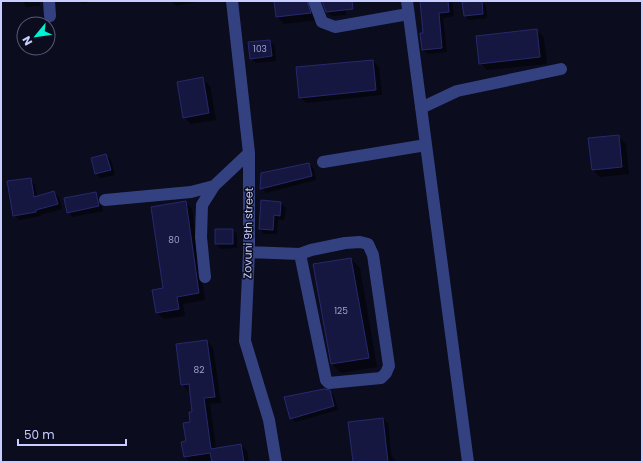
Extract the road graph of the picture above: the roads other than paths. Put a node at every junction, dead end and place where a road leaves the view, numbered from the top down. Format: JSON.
{"nodes":[{"id":1,"x":49,"y":1,"type":"edge"},
{"id":2,"x":232,"y":1,"type":"edge"},
{"id":3,"x":314,"y":1,"type":"edge"},
{"id":4,"x":407,"y":1,"type":"edge"},
{"id":5,"x":408,"y":14,"type":"junction"},
{"id":6,"x":50,"y":16,"type":"dead end"},
{"id":7,"x":561,"y":69,"type":"dead end"},
{"id":8,"x":421,"y":108,"type":"junction"},
{"id":9,"x":426,"y":145,"type":"junction"},
{"id":10,"x":249,"y":153,"type":"junction"},
{"id":11,"x":323,"y":162,"type":"dead end"},
{"id":12,"x":214,"y":186,"type":"junction"},
{"id":13,"x":105,"y":200,"type":"dead end"},
{"id":14,"x":249,"y":252,"type":"junction"},
{"id":15,"x":300,"y":254,"type":"junction"},
{"id":16,"x":204,"y":277,"type":"dead end"},
{"id":17,"x":276,"y":462,"type":"edge"},
{"id":18,"x":468,"y":462,"type":"edge"}],
"edges":[{"from":1,"to":6,"type":"street"},
{"from":2,"to":10,"type":"street","name":"Zovuni 9th street"},
{"from":3,"to":5,"type":"street"},
{"from":4,"to":5,"type":"street"},
{"from":5,"to":8,"type":"street"},
{"from":7,"to":8,"type":"street"},
{"from":8,"to":9,"type":"street"},
{"from":9,"to":11,"type":"street"},
{"from":9,"to":18,"type":"street"},
{"from":10,"to":12,"type":"street"},
{"from":10,"to":14,"type":"street","name":"Zovuni 9th street"},
{"from":12,"to":13,"type":"street"},
{"from":12,"to":16,"type":"street"},
{"from":14,"to":15,"type":"street"},
{"from":14,"to":17,"type":"street","name":"Zovuni 9th street"},
{"from":15,"to":15,"type":"street"}]}
